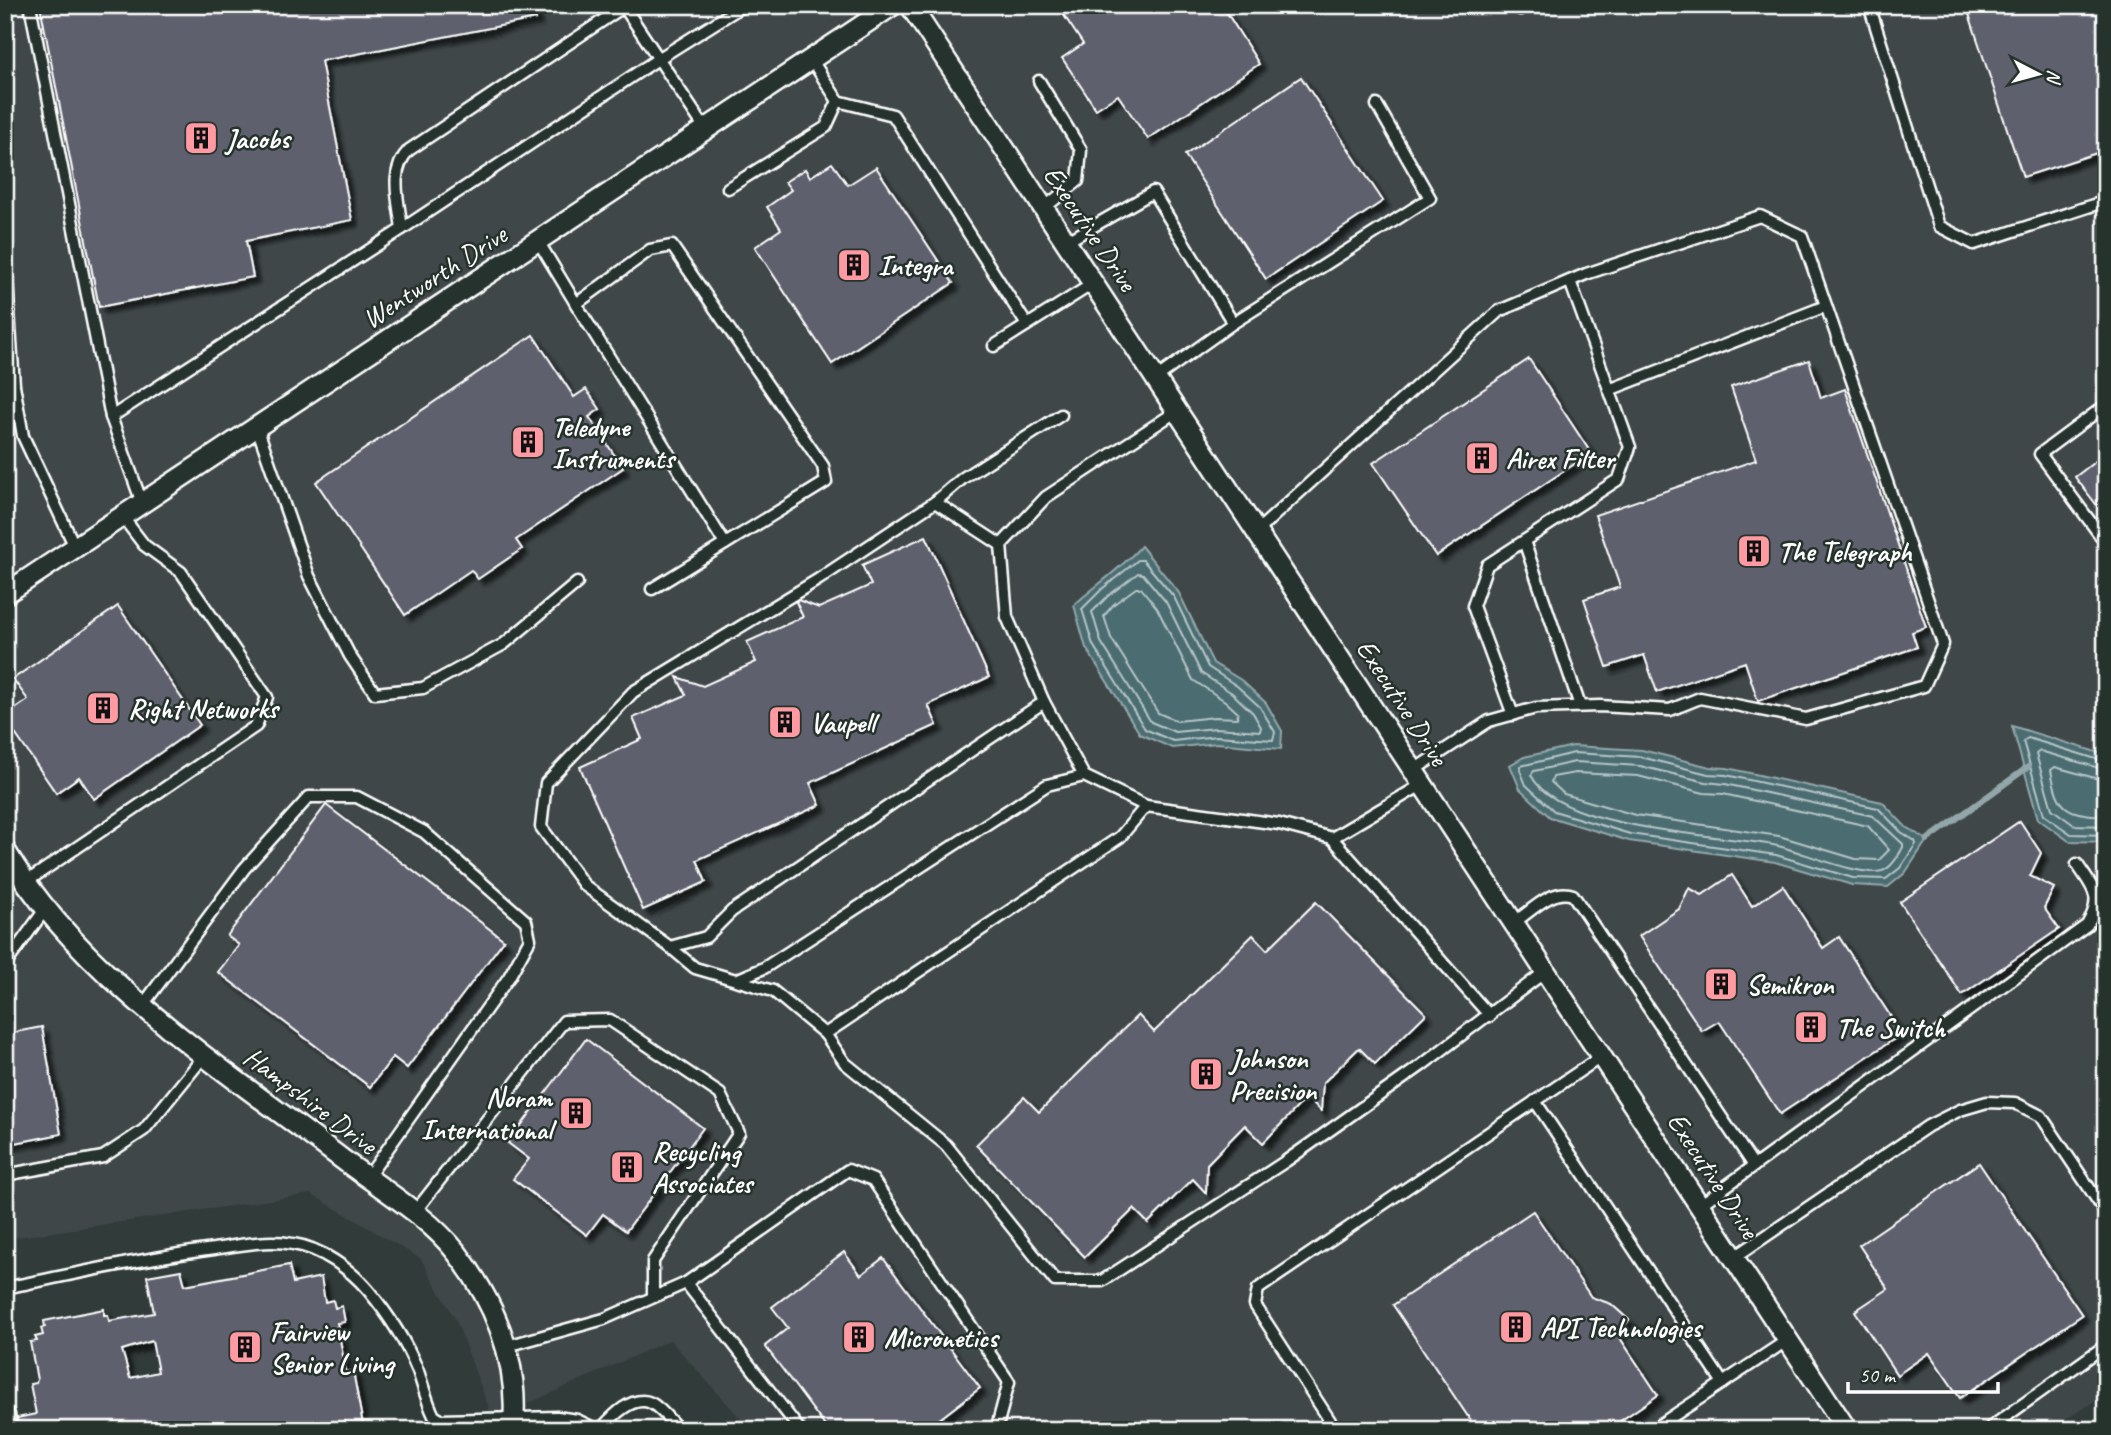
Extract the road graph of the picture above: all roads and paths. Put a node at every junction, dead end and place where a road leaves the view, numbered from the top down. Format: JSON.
{"nodes":[{"id":1,"x":30,"y":5,"type":"edge"},
{"id":2,"x":744,"y":5,"type":"edge"},
{"id":3,"x":893,"y":5,"type":"edge"},
{"id":4,"x":910,"y":5,"type":"edge"},
{"id":5,"x":1517,"y":5,"type":"edge"},
{"id":6,"x":1525,"y":5,"type":"edge"},
{"id":7,"x":1869,"y":5,"type":"edge"},
{"id":8,"x":624,"y":6,"type":"edge"},
{"id":9,"x":658,"y":59,"type":"junction"},
{"id":10,"x":811,"y":59,"type":"junction"},
{"id":11,"x":1039,"y":81,"type":"dead end"},
{"id":12,"x":838,"y":101,"type":"junction"},
{"id":13,"x":1377,"y":105,"type":"dead end"},
{"id":14,"x":706,"y":130,"type":"junction"},
{"id":15,"x":728,"y":188,"type":"dead end"},
{"id":16,"x":2106,"y":201,"type":"edge"},
{"id":17,"x":1044,"y":208,"type":"junction"},
{"id":18,"x":402,"y":229,"type":"junction"},
{"id":19,"x":538,"y":241,"type":"junction"},
{"id":20,"x":1066,"y":242,"type":"junction"},
{"id":21,"x":5,"y":251,"type":"edge"},
{"id":22,"x":1570,"y":281,"type":"junction"},
{"id":23,"x":1095,"y":283,"type":"junction"},
{"id":24,"x":576,"y":304,"type":"junction"},
{"id":25,"x":1826,"y":306,"type":"junction"},
{"id":26,"x":1233,"y":323,"type":"junction"},
{"id":27,"x":1027,"y":326,"type":"junction"},
{"id":28,"x":994,"y":346,"type":"dead end"},
{"id":29,"x":1156,"y":378,"type":"junction"},
{"id":30,"x":1609,"y":390,"type":"junction"},
{"id":31,"x":11,"y":397,"type":"edge"},
{"id":32,"x":2106,"y":405,"type":"edge"},
{"id":33,"x":1177,"y":411,"type":"junction"},
{"id":34,"x":1060,"y":415,"type":"dead end"},
{"id":35,"x":111,"y":416,"type":"junction"},
{"id":36,"x":257,"y":427,"type":"junction"},
{"id":37,"x":935,"y":502,"type":"junction"},
{"id":38,"x":142,"y":503,"type":"junction"},
{"id":39,"x":122,"y":516,"type":"junction"},
{"id":40,"x":1257,"y":531,"type":"junction"},
{"id":41,"x":1524,"y":541,"type":"junction"},
{"id":42,"x":2106,"y":543,"type":"edge"},
{"id":43,"x":725,"y":544,"type":"junction"},
{"id":44,"x":1001,"y":545,"type":"junction"},
{"id":45,"x":75,"y":547,"type":"junction"},
{"id":46,"x":577,"y":583,"type":"dead end"},
{"id":47,"x":652,"y":589,"type":"dead end"},
{"id":48,"x":5,"y":594,"type":"edge"},
{"id":49,"x":1044,"y":702,"type":"junction"},
{"id":50,"x":1580,"y":706,"type":"junction"},
{"id":51,"x":1513,"y":715,"type":"junction"},
{"id":52,"x":1084,"y":776,"type":"junction"},
{"id":53,"x":1419,"y":777,"type":"junction"},
{"id":54,"x":1146,"y":806,"type":"junction"},
{"id":55,"x":1332,"y":838,"type":"junction"},
{"id":56,"x":5,"y":850,"type":"edge"},
{"id":57,"x":2077,"y":864,"type":"dead end"},
{"id":58,"x":26,"y":882,"type":"junction"},
{"id":59,"x":46,"y":908,"type":"junction"},
{"id":60,"x":1515,"y":922,"type":"junction"},
{"id":61,"x":670,"y":947,"type":"junction"},
{"id":62,"x":5,"y":965,"type":"edge"},
{"id":63,"x":1546,"y":971,"type":"junction"},
{"id":64,"x":736,"y":980,"type":"junction"},
{"id":65,"x":143,"y":1005,"type":"junction"},
{"id":66,"x":1490,"y":1016,"type":"junction"},
{"id":67,"x":825,"y":1034,"type":"junction"},
{"id":68,"x":205,"y":1055,"type":"junction"},
{"id":69,"x":1602,"y":1056,"type":"junction"},
{"id":70,"x":1535,"y":1101,"type":"junction"},
{"id":71,"x":1754,"y":1166,"type":"junction"},
{"id":72,"x":5,"y":1175,"type":"edge"},
{"id":73,"x":367,"y":1178,"type":"junction"},
{"id":74,"x":1700,"y":1205,"type":"junction"},
{"id":75,"x":414,"y":1213,"type":"junction"},
{"id":76,"x":2106,"y":1213,"type":"edge"},
{"id":77,"x":1735,"y":1257,"type":"junction"},
{"id":78,"x":686,"y":1283,"type":"junction"},
{"id":79,"x":5,"y":1288,"type":"edge"},
{"id":80,"x":653,"y":1297,"type":"junction"},
{"id":81,"x":1789,"y":1339,"type":"junction"},
{"id":82,"x":2106,"y":1345,"type":"edge"},
{"id":83,"x":507,"y":1346,"type":"junction"},
{"id":84,"x":1723,"y":1383,"type":"junction"},
{"id":85,"x":5,"y":1411,"type":"edge"},
{"id":86,"x":514,"y":1424,"type":"edge"},
{"id":87,"x":12,"y":1430,"type":"edge"},
{"id":88,"x":599,"y":1430,"type":"edge"},
{"id":89,"x":679,"y":1430,"type":"edge"},
{"id":90,"x":800,"y":1430,"type":"edge"},
{"id":91,"x":996,"y":1430,"type":"edge"},
{"id":92,"x":1336,"y":1430,"type":"edge"},
{"id":93,"x":1652,"y":1430,"type":"edge"},
{"id":94,"x":1847,"y":1430,"type":"edge"},
{"id":95,"x":1987,"y":1430,"type":"edge"}],
"edges":[{"from":1,"to":35,"type":"lane"},
{"from":2,"to":9,"type":"lane"},
{"from":3,"to":10,"type":"street","name":"Wentworth Drive"},
{"from":4,"to":17,"type":"street","name":"Executive Drive"},
{"from":5,"to":6,"type":"lane"},
{"from":7,"to":16,"type":"lane"},
{"from":8,"to":9,"type":"lane"},
{"from":8,"to":18,"type":"lane"},
{"from":9,"to":14,"type":"lane"},
{"from":9,"to":18,"type":"lane"},
{"from":10,"to":12,"type":"lane"},
{"from":10,"to":14,"type":"street","name":"Wentworth Drive"},
{"from":11,"to":17,"type":"lane"},
{"from":12,"to":15,"type":"lane"},
{"from":12,"to":27,"type":"lane"},
{"from":13,"to":26,"type":"lane"},
{"from":14,"to":19,"type":"street","name":"Wentworth Drive"},
{"from":17,"to":20,"type":"street","name":"Executive Drive"},
{"from":18,"to":35,"type":"lane"},
{"from":19,"to":24,"type":"lane"},
{"from":19,"to":36,"type":"street","name":"Wentworth Drive"},
{"from":20,"to":23,"type":"street","name":"Executive Drive"},
{"from":20,"to":26,"type":"lane"},
{"from":21,"to":31,"type":"lane"},
{"from":22,"to":25,"type":"lane"},
{"from":22,"to":30,"type":"lane"},
{"from":22,"to":40,"type":"lane"},
{"from":23,"to":27,"type":"lane"},
{"from":23,"to":29,"type":"street","name":"Executive Drive"},
{"from":24,"to":43,"type":"lane"},
{"from":24,"to":43,"type":"lane"},
{"from":25,"to":30,"type":"lane"},
{"from":25,"to":50,"type":"lane"},
{"from":26,"to":29,"type":"lane"},
{"from":27,"to":28,"type":"lane"},
{"from":29,"to":33,"type":"street","name":"Executive Drive"},
{"from":30,"to":41,"type":"lane"},
{"from":31,"to":45,"type":"lane"},
{"from":32,"to":42,"type":"lane"},
{"from":33,"to":40,"type":"street","name":"Executive Drive"},
{"from":33,"to":44,"type":"lane"},
{"from":34,"to":37,"type":"lane"},
{"from":35,"to":38,"type":"lane"},
{"from":36,"to":38,"type":"street","name":"Wentworth Drive"},
{"from":36,"to":46,"type":"lane"},
{"from":37,"to":44,"type":"lane"},
{"from":37,"to":61,"type":"lane"},
{"from":38,"to":39,"type":"street","name":"Wentworth Drive"},
{"from":39,"to":45,"type":"street","name":"Wentworth Drive"},
{"from":39,"to":58,"type":"lane"},
{"from":40,"to":53,"type":"street","name":"Executive Drive"},
{"from":41,"to":50,"type":"lane"},
{"from":41,"to":51,"type":"lane"},
{"from":43,"to":47,"type":"lane"},
{"from":44,"to":49,"type":"lane"},
{"from":45,"to":48,"type":"street","name":"Wentworth Drive"},
{"from":49,"to":52,"type":"lane"},
{"from":49,"to":61,"type":"lane"},
{"from":50,"to":51,"type":"lane"},
{"from":51,"to":53,"type":"lane"},
{"from":52,"to":54,"type":"lane"},
{"from":52,"to":64,"type":"lane"},
{"from":53,"to":55,"type":"lane"},
{"from":53,"to":60,"type":"street","name":"Executive Drive"},
{"from":54,"to":55,"type":"lane"},
{"from":54,"to":67,"type":"lane"},
{"from":55,"to":66,"type":"lane"},
{"from":56,"to":58,"type":"street","name":"Hampshire Drive"},
{"from":57,"to":71,"type":"lane"},
{"from":58,"to":59,"type":"street","name":"Hampshire Drive"},
{"from":59,"to":62,"type":"lane"},
{"from":59,"to":65,"type":"street","name":"Hampshire Drive"},
{"from":60,"to":63,"type":"street","name":"Executive Drive"},
{"from":60,"to":71,"type":"lane"},
{"from":61,"to":64,"type":"lane"},
{"from":63,"to":66,"type":"lane"},
{"from":63,"to":69,"type":"street","name":"Executive Drive"},
{"from":64,"to":67,"type":"lane"},
{"from":65,"to":68,"type":"street","name":"Hampshire Drive"},
{"from":65,"to":73,"type":"lane"},
{"from":66,"to":67,"type":"lane"},
{"from":68,"to":72,"type":"lane"},
{"from":68,"to":73,"type":"street","name":"Hampshire Drive"},
{"from":69,"to":70,"type":"lane"},
{"from":69,"to":74,"type":"street","name":"Executive Drive"},
{"from":70,"to":84,"type":"lane"},
{"from":70,"to":92,"type":"lane"},
{"from":71,"to":74,"type":"lane"},
{"from":73,"to":75,"type":"street","name":"Hampshire Drive"},
{"from":74,"to":77,"type":"street","name":"Executive Drive"},
{"from":75,"to":80,"type":"lane"},
{"from":75,"to":83,"type":"street","name":"Hampshire Drive"},
{"from":76,"to":77,"type":"lane"},
{"from":77,"to":81,"type":"street","name":"Executive Drive"},
{"from":78,"to":80,"type":"lane"},
{"from":78,"to":90,"type":"lane"},
{"from":78,"to":91,"type":"lane"},
{"from":79,"to":86,"type":"lane"},
{"from":80,"to":83,"type":"lane"},
{"from":81,"to":84,"type":"lane"},
{"from":81,"to":94,"type":"street","name":"Executive Drive"},
{"from":82,"to":95,"type":"lane"},
{"from":83,"to":86,"type":"street","name":"Hampshire Drive"},
{"from":84,"to":93,"type":"lane"},
{"from":85,"to":87,"type":"lane"},
{"from":86,"to":88,"type":"lane"},
{"from":88,"to":89,"type":"lane"}]}
